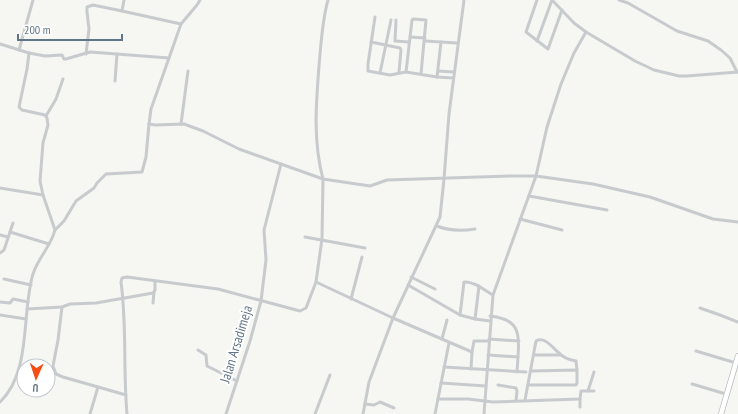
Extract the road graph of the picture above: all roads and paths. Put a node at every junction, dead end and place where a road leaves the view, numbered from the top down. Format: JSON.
{"nodes":[{"id":1,"x":32,"y":0,"type":"edge"},
{"id":2,"x":124,"y":0,"type":"edge"},
{"id":3,"x":200,"y":0,"type":"edge"},
{"id":4,"x":328,"y":0,"type":"edge"},
{"id":5,"x":464,"y":0,"type":"edge"},
{"id":6,"x":537,"y":0,"type":"edge"},
{"id":7,"x":552,"y":0,"type":"edge"},
{"id":8,"x":619,"y":0,"type":"edge"},
{"id":9,"x":562,"y":10,"type":"junction"},
{"id":10,"x":122,"y":11,"type":"junction"},
{"id":11,"x":376,"y":17,"type":"dead end"},
{"id":12,"x":392,"y":20,"type":"dead end"},
{"id":13,"x":396,"y":20,"type":"dead end"},
{"id":14,"x":181,"y":24,"type":"junction"},
{"id":15,"x":586,"y":32,"type":"junction"},
{"id":16,"x":410,"y":37,"type":"junction"},
{"id":17,"x":425,"y":39,"type":"junction"},
{"id":18,"x":537,"y":41,"type":"junction"},
{"id":19,"x":371,"y":42,"type":"junction"},
{"id":20,"x":409,"y":42,"type":"junction"},
{"id":21,"x":441,"y":42,"type":"junction"},
{"id":22,"x":457,"y":43,"type":"junction"},
{"id":23,"x":0,"y":44,"type":"edge"},
{"id":24,"x":387,"y":45,"type":"junction"},
{"id":25,"x":19,"y":50,"type":"junction"},
{"id":26,"x":29,"y":53,"type":"junction"},
{"id":27,"x":86,"y":54,"type":"junction"},
{"id":28,"x":117,"y":54,"type":"junction"},
{"id":29,"x":169,"y":58,"type":"junction"},
{"id":30,"x":188,"y":71,"type":"dead end"},
{"id":31,"x":438,"y":71,"type":"junction"},
{"id":32,"x":399,"y":72,"type":"junction"},
{"id":33,"x":406,"y":72,"type":"junction"},
{"id":34,"x":454,"y":72,"type":"junction"},
{"id":35,"x":737,"y":72,"type":"edge"},
{"id":36,"x":380,"y":74,"type":"junction"},
{"id":37,"x":421,"y":74,"type":"junction"},
{"id":38,"x":437,"y":77,"type":"junction"},
{"id":39,"x":453,"y":78,"type":"junction"},
{"id":40,"x":63,"y":79,"type":"dead end"},
{"id":41,"x":116,"y":81,"type":"dead end"},
{"id":42,"x":46,"y":116,"type":"junction"},
{"id":43,"x":149,"y":124,"type":"junction"},
{"id":44,"x":181,"y":124,"type":"junction"},
{"id":45,"x":281,"y":164,"type":"junction"},
{"id":46,"x":536,"y":176,"type":"junction"},
{"id":47,"x":323,"y":179,"type":"junction"},
{"id":48,"x":444,"y":179,"type":"junction"},
{"id":49,"x":0,"y":188,"type":"edge"},
{"id":50,"x":43,"y":195,"type":"junction"},
{"id":51,"x":529,"y":196,"type":"junction"},
{"id":52,"x":607,"y":210,"type":"dead end"},
{"id":53,"x":520,"y":219,"type":"junction"},
{"id":54,"x":738,"y":222,"type":"edge"},
{"id":55,"x":13,"y":223,"type":"dead end"},
{"id":56,"x":437,"y":226,"type":"junction"},
{"id":57,"x":475,"y":229,"type":"dead end"},
{"id":58,"x":55,"y":230,"type":"junction"},
{"id":59,"x":562,"y":230,"type":"dead end"},
{"id":60,"x":10,"y":232,"type":"junction"},
{"id":61,"x":0,"y":235,"type":"edge"},
{"id":62,"x":8,"y":237,"type":"junction"},
{"id":63,"x":305,"y":237,"type":"dead end"},
{"id":64,"x":322,"y":240,"type":"junction"},
{"id":65,"x":49,"y":244,"type":"junction"},
{"id":66,"x":365,"y":248,"type":"dead end"},
{"id":67,"x":0,"y":253,"type":"edge"},
{"id":68,"x":362,"y":258,"type":"dead end"},
{"id":69,"x":411,"y":277,"type":"junction"},
{"id":70,"x":4,"y":279,"type":"dead end"},
{"id":71,"x":155,"y":281,"type":"junction"},
{"id":72,"x":316,"y":282,"type":"junction"},
{"id":73,"x":31,"y":285,"type":"junction"},
{"id":74,"x":408,"y":285,"type":"junction"},
{"id":75,"x":479,"y":286,"type":"junction"},
{"id":76,"x":435,"y":289,"type":"dead end"},
{"id":77,"x":154,"y":292,"type":"junction"},
{"id":78,"x":493,"y":295,"type":"junction"},
{"id":79,"x":123,"y":299,"type":"junction"},
{"id":80,"x":351,"y":299,"type":"junction"},
{"id":81,"x":261,"y":301,"type":"junction"},
{"id":82,"x":0,"y":302,"type":"edge"},
{"id":83,"x":28,"y":302,"type":"junction"},
{"id":84,"x":153,"y":303,"type":"dead end"},
{"id":85,"x":62,"y":307,"type":"junction"},
{"id":86,"x":700,"y":308,"type":"dead end"},
{"id":87,"x":27,"y":309,"type":"junction"},
{"id":88,"x":0,"y":315,"type":"edge"},
{"id":89,"x":460,"y":315,"type":"junction"},
{"id":90,"x":490,"y":316,"type":"junction"},
{"id":91,"x":26,"y":318,"type":"junction"},
{"id":92,"x":393,"y":318,"type":"junction"},
{"id":93,"x":475,"y":319,"type":"junction"},
{"id":94,"x":447,"y":320,"type":"dead end"},
{"id":95,"x":490,"y":321,"type":"junction"},
{"id":96,"x":738,"y":322,"type":"edge"},
{"id":97,"x":442,"y":339,"type":"junction"},
{"id":98,"x":489,"y":340,"type":"junction"},
{"id":99,"x":519,"y":341,"type":"junction"},
{"id":100,"x":449,"y":342,"type":"junction"},
{"id":101,"x":198,"y":350,"type":"dead end"},
{"id":102,"x":696,"y":351,"type":"dead end"},
{"id":103,"x":472,"y":352,"type":"junction"},
{"id":104,"x":488,"y":355,"type":"junction"},
{"id":105,"x":534,"y":355,"type":"junction"},
{"id":106,"x":561,"y":355,"type":"junction"},
{"id":107,"x":738,"y":356,"type":"edge"},
{"id":108,"x":518,"y":357,"type":"junction"},
{"id":109,"x":736,"y":363,"type":"junction"},
{"id":110,"x":444,"y":367,"type":"junction"},
{"id":111,"x":471,"y":369,"type":"junction"},
{"id":112,"x":487,"y":370,"type":"junction"},
{"id":113,"x":577,"y":370,"type":"junction"},
{"id":114,"x":531,"y":371,"type":"junction"},
{"id":115,"x":517,"y":372,"type":"junction"},
{"id":116,"x":526,"y":372,"type":"dead end"},
{"id":117,"x":594,"y":372,"type":"dead end"},
{"id":118,"x":330,"y":375,"type":"dead end"},
{"id":119,"x":237,"y":381,"type":"junction"},
{"id":120,"x":441,"y":383,"type":"junction"},
{"id":121,"x":692,"y":384,"type":"dead end"},
{"id":122,"x":498,"y":385,"type":"dead end"},
{"id":123,"x":528,"y":385,"type":"junction"},
{"id":124,"x":486,"y":386,"type":"junction"},
{"id":125,"x":98,"y":387,"type":"junction"},
{"id":126,"x":588,"y":391,"type":"junction"},
{"id":127,"x":594,"y":391,"type":"dead end"},
{"id":128,"x":726,"y":394,"type":"junction"},
{"id":129,"x":126,"y":395,"type":"junction"},
{"id":130,"x":438,"y":398,"type":"junction"},
{"id":131,"x":580,"y":399,"type":"junction"},
{"id":132,"x":525,"y":400,"type":"junction"},
{"id":133,"x":0,"y":402,"type":"edge"},
{"id":134,"x":485,"y":402,"type":"junction"},
{"id":135,"x":516,"y":402,"type":"junction"},
{"id":136,"x":365,"y":404,"type":"junction"},
{"id":137,"x":580,"y":407,"type":"dead end"},
{"id":138,"x":394,"y":408,"type":"dead end"},
{"id":139,"x":90,"y":414,"type":"edge"},
{"id":140,"x":127,"y":414,"type":"edge"},
{"id":141,"x":226,"y":414,"type":"edge"},
{"id":142,"x":315,"y":414,"type":"edge"},
{"id":143,"x":363,"y":414,"type":"edge"},
{"id":144,"x":436,"y":414,"type":"edge"},
{"id":145,"x":484,"y":414,"type":"edge"},
{"id":146,"x":721,"y":414,"type":"edge"}],
"edges":[{"from":1,"to":25,"type":"street"},
{"from":2,"to":10,"type":"street"},
{"from":3,"to":14,"type":"street"},
{"from":4,"to":47,"type":"street"},
{"from":5,"to":22,"type":"street"},
{"from":6,"to":18,"type":"street"},
{"from":7,"to":9,"type":"street"},
{"from":7,"to":18,"type":"street"},
{"from":8,"to":35,"type":"street"},
{"from":9,"to":15,"type":"street"},
{"from":9,"to":18,"type":"street"},
{"from":10,"to":14,"type":"street"},
{"from":10,"to":27,"type":"street"},
{"from":11,"to":19,"type":"street"},
{"from":12,"to":24,"type":"street"},
{"from":13,"to":20,"type":"street"},
{"from":14,"to":29,"type":"street"},
{"from":15,"to":35,"type":"street"},
{"from":15,"to":46,"type":"street"},
{"from":16,"to":17,"type":"street"},
{"from":16,"to":17,"type":"street"},
{"from":16,"to":20,"type":"street"},
{"from":17,"to":21,"type":"street"},
{"from":17,"to":37,"type":"street"},
{"from":19,"to":24,"type":"street"},
{"from":19,"to":36,"type":"street"},
{"from":20,"to":33,"type":"street"},
{"from":21,"to":22,"type":"street"},
{"from":21,"to":31,"type":"street"},
{"from":22,"to":34,"type":"street"},
{"from":23,"to":25,"type":"street"},
{"from":24,"to":32,"type":"street"},
{"from":24,"to":36,"type":"street"},
{"from":25,"to":26,"type":"street"},
{"from":26,"to":27,"type":"street"},
{"from":26,"to":42,"type":"street"},
{"from":27,"to":28,"type":"street"},
{"from":28,"to":29,"type":"street"},
{"from":28,"to":41,"type":"street"},
{"from":29,"to":43,"type":"street"},
{"from":30,"to":44,"type":"street"},
{"from":31,"to":34,"type":"street"},
{"from":31,"to":38,"type":"street"},
{"from":32,"to":33,"type":"street"},
{"from":32,"to":36,"type":"street"},
{"from":33,"to":37,"type":"street"},
{"from":34,"to":39,"type":"street"},
{"from":37,"to":38,"type":"street"},
{"from":38,"to":39,"type":"street"},
{"from":39,"to":48,"type":"street"},
{"from":40,"to":42,"type":"street"},
{"from":42,"to":50,"type":"street"},
{"from":43,"to":44,"type":"street"},
{"from":43,"to":58,"type":"street"},
{"from":44,"to":45,"type":"street"},
{"from":45,"to":47,"type":"street"},
{"from":45,"to":81,"type":"street"},
{"from":46,"to":48,"type":"street"},
{"from":46,"to":51,"type":"street"},
{"from":46,"to":54,"type":"street"},
{"from":47,"to":48,"type":"street"},
{"from":47,"to":64,"type":"street"},
{"from":48,"to":56,"type":"street"},
{"from":49,"to":50,"type":"street"},
{"from":50,"to":58,"type":"street"},
{"from":51,"to":52,"type":"street"},
{"from":51,"to":53,"type":"street"},
{"from":53,"to":59,"type":"street"},
{"from":53,"to":78,"type":"street"},
{"from":55,"to":60,"type":"street"},
{"from":56,"to":57,"type":"street"},
{"from":56,"to":69,"type":"street"},
{"from":58,"to":65,"type":"street"},
{"from":60,"to":62,"type":"street"},
{"from":60,"to":65,"type":"street"},
{"from":61,"to":62,"type":"street"},
{"from":62,"to":67,"type":"street"},
{"from":63,"to":64,"type":"street"},
{"from":64,"to":66,"type":"street"},
{"from":64,"to":72,"type":"street"},
{"from":65,"to":73,"type":"street"},
{"from":68,"to":80,"type":"street"},
{"from":69,"to":74,"type":"street"},
{"from":69,"to":76,"type":"street"},
{"from":70,"to":73,"type":"street"},
{"from":71,"to":77,"type":"street"},
{"from":71,"to":79,"type":"street"},
{"from":71,"to":81,"type":"street"},
{"from":72,"to":80,"type":"street"},
{"from":72,"to":81,"type":"street","name":"Jalan Arsadimeja"},
{"from":73,"to":83,"type":"street"},
{"from":74,"to":89,"type":"street"},
{"from":74,"to":92,"type":"street"},
{"from":75,"to":78,"type":"street"},
{"from":75,"to":89,"type":"street"},
{"from":75,"to":93,"type":"street"},
{"from":77,"to":79,"type":"street"},
{"from":77,"to":84,"type":"street"},
{"from":78,"to":90,"type":"street"},
{"from":79,"to":85,"type":"street"},
{"from":79,"to":129,"type":"street"},
{"from":80,"to":92,"type":"street"},
{"from":81,"to":119,"type":"street","name":"Jalan Arsadimeja"},
{"from":82,"to":83,"type":"street"},
{"from":83,"to":87,"type":"street"},
{"from":85,"to":87,"type":"street"},
{"from":85,"to":125,"type":"street"},
{"from":86,"to":96,"type":"street"},
{"from":87,"to":91,"type":"street"},
{"from":88,"to":91,"type":"street"},
{"from":89,"to":93,"type":"street"},
{"from":90,"to":95,"type":"street"},
{"from":90,"to":99,"type":"street"},
{"from":91,"to":133,"type":"street"},
{"from":92,"to":97,"type":"street"},
{"from":92,"to":136,"type":"street"},
{"from":93,"to":95,"type":"street"},
{"from":94,"to":97,"type":"street"},
{"from":95,"to":98,"type":"street"},
{"from":97,"to":100,"type":"street"},
{"from":98,"to":99,"type":"street"},
{"from":98,"to":103,"type":"street"},
{"from":98,"to":104,"type":"street"},
{"from":99,"to":108,"type":"street"},
{"from":100,"to":103,"type":"street"},
{"from":100,"to":110,"type":"street"},
{"from":101,"to":119,"type":"street"},
{"from":102,"to":109,"type":"street"},
{"from":103,"to":111,"type":"street"},
{"from":104,"to":108,"type":"street"},
{"from":104,"to":112,"type":"street"},
{"from":105,"to":106,"type":"street"},
{"from":105,"to":106,"type":"street"},
{"from":105,"to":114,"type":"street"},
{"from":106,"to":113,"type":"street"},
{"from":107,"to":109,"type":"main road"},
{"from":108,"to":115,"type":"street"},
{"from":109,"to":128,"type":"main road"},
{"from":110,"to":111,"type":"street"},
{"from":110,"to":120,"type":"street"},
{"from":111,"to":112,"type":"street"},
{"from":112,"to":115,"type":"street"},
{"from":112,"to":124,"type":"street"},
{"from":113,"to":114,"type":"street"},
{"from":113,"to":123,"type":"street"},
{"from":114,"to":123,"type":"street"},
{"from":115,"to":116,"type":"street"},
{"from":117,"to":126,"type":"street"},
{"from":118,"to":142,"type":"street"},
{"from":119,"to":141,"type":"street","name":"Jalan Arsadimeja"},
{"from":120,"to":124,"type":"street"},
{"from":120,"to":130,"type":"street"},
{"from":121,"to":128,"type":"street"},
{"from":122,"to":135,"type":"street"},
{"from":123,"to":132,"type":"street"},
{"from":124,"to":134,"type":"street"},
{"from":125,"to":129,"type":"street"},
{"from":125,"to":139,"type":"street"},
{"from":126,"to":127,"type":"street"},
{"from":126,"to":131,"type":"street"},
{"from":128,"to":146,"type":"main road"},
{"from":129,"to":140,"type":"street"},
{"from":130,"to":134,"type":"street"},
{"from":130,"to":144,"type":"street"},
{"from":131,"to":132,"type":"street"},
{"from":131,"to":137,"type":"street"},
{"from":132,"to":135,"type":"street"},
{"from":134,"to":135,"type":"street"},
{"from":134,"to":145,"type":"street"},
{"from":136,"to":138,"type":"street"},
{"from":136,"to":143,"type":"street"}]}
